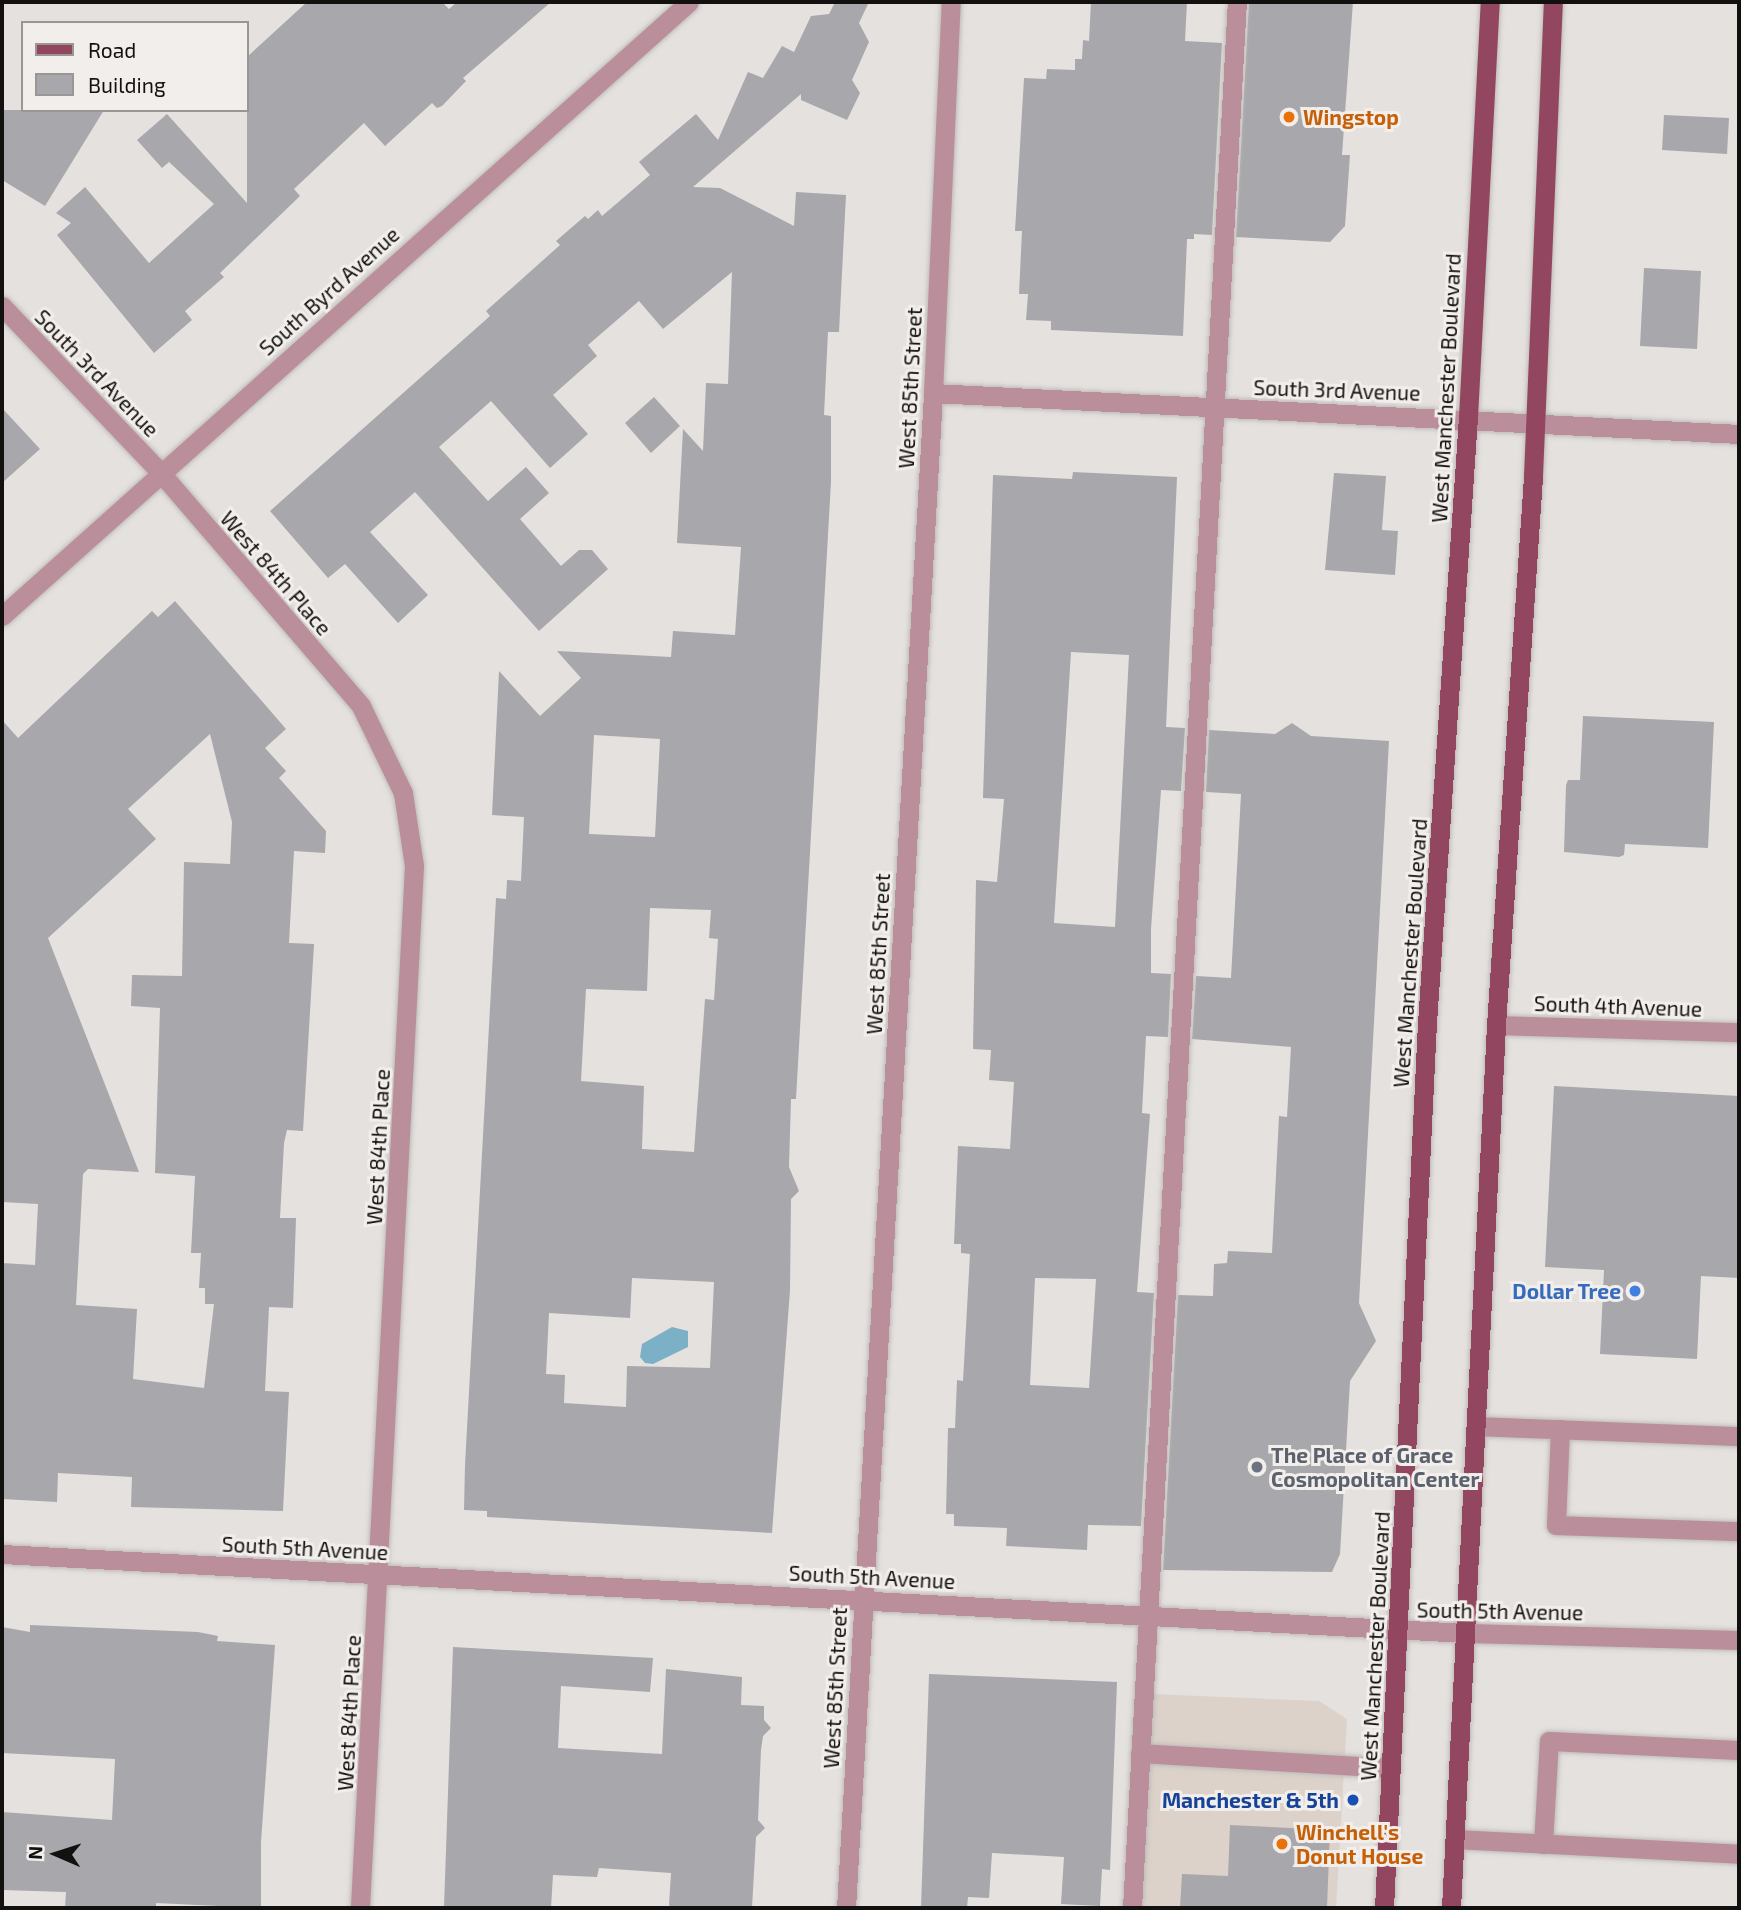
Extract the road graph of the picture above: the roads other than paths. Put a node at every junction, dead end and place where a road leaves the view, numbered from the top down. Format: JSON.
{"nodes":[{"id":1,"x":689,"y":2,"type":"edge"},
{"id":2,"x":951,"y":2,"type":"edge"},
{"id":3,"x":1237,"y":2,"type":"edge"},
{"id":4,"x":1490,"y":2,"type":"edge"},
{"id":5,"x":1553,"y":2,"type":"edge"},
{"id":6,"x":2,"y":306,"type":"edge"},
{"id":7,"x":933,"y":393,"type":"junction"},
{"id":8,"x":1215,"y":409,"type":"junction"},
{"id":9,"x":1468,"y":417,"type":"junction"},
{"id":10,"x":1535,"y":422,"type":"junction"},
{"id":11,"x":1739,"y":434,"type":"edge"},
{"id":12,"x":160,"y":472,"type":"junction"},
{"id":13,"x":2,"y":616,"type":"edge"},
{"id":14,"x":1496,"y":1025,"type":"junction"},
{"id":15,"x":1739,"y":1032,"type":"edge"},
{"id":16,"x":1477,"y":1426,"type":"junction"},
{"id":17,"x":1560,"y":1429,"type":"junction"},
{"id":18,"x":1739,"y":1436,"type":"edge"},
{"id":19,"x":1739,"y":1531,"type":"edge"},
{"id":20,"x":2,"y":1554,"type":"edge"},
{"id":21,"x":380,"y":1575,"type":"junction"},
{"id":22,"x":862,"y":1599,"type":"junction"},
{"id":23,"x":1146,"y":1613,"type":"junction"},
{"id":24,"x":1398,"y":1631,"type":"junction"},
{"id":25,"x":1467,"y":1633,"type":"junction"},
{"id":26,"x":1739,"y":1640,"type":"edge"},
{"id":27,"x":1739,"y":1751,"type":"edge"},
{"id":28,"x":1140,"y":1753,"type":"junction"},
{"id":29,"x":1391,"y":1768,"type":"junction"},
{"id":30,"x":1455,"y":1839,"type":"junction"},
{"id":31,"x":1543,"y":1844,"type":"junction"},
{"id":32,"x":1739,"y":1854,"type":"edge"},
{"id":33,"x":360,"y":1908,"type":"edge"},
{"id":34,"x":846,"y":1908,"type":"edge"},
{"id":35,"x":1132,"y":1908,"type":"edge"},
{"id":36,"x":1384,"y":1908,"type":"edge"},
{"id":37,"x":1451,"y":1908,"type":"edge"}],
"edges":[{"from":1,"to":12,"type":"street","name":"South Byrd Avenue"},
{"from":2,"to":7,"type":"street","name":"West 85th Street"},
{"from":3,"to":8,"type":"street"},
{"from":4,"to":9,"type":"main road","name":"West Manchester Boulevard"},
{"from":5,"to":10,"type":"main road"},
{"from":6,"to":12,"type":"street","name":"South 3rd Avenue"},
{"from":7,"to":8,"type":"street","name":"South 3rd Avenue"},
{"from":7,"to":22,"type":"street","name":"West 85th Street"},
{"from":8,"to":9,"type":"street","name":"South 3rd Avenue"},
{"from":8,"to":23,"type":"street"},
{"from":9,"to":10,"type":"street","name":"South 3rd Avenue"},
{"from":9,"to":24,"type":"main road","name":"West Manchester Boulevard"},
{"from":10,"to":11,"type":"street","name":"South 3rd Avenue"},
{"from":10,"to":14,"type":"main road"},
{"from":12,"to":13,"type":"street","name":"South Byrd Avenue"},
{"from":12,"to":21,"type":"street","name":"West 84th Place"},
{"from":14,"to":15,"type":"street","name":"South 4th Avenue"},
{"from":14,"to":16,"type":"main road"},
{"from":16,"to":17,"type":"street"},
{"from":16,"to":25,"type":"main road"},
{"from":17,"to":18,"type":"street"},
{"from":17,"to":19,"type":"street"},
{"from":20,"to":21,"type":"street","name":"South 5th Avenue"},
{"from":21,"to":22,"type":"street","name":"South 5th Avenue"},
{"from":21,"to":33,"type":"street","name":"West 84th Place"},
{"from":22,"to":23,"type":"street","name":"South 5th Avenue"},
{"from":22,"to":34,"type":"street","name":"West 85th Street"},
{"from":23,"to":24,"type":"street","name":"South 5th Avenue"},
{"from":23,"to":28,"type":"street"},
{"from":24,"to":25,"type":"street","name":"South 5th Avenue"},
{"from":24,"to":29,"type":"main road","name":"West Manchester Boulevard"},
{"from":25,"to":26,"type":"street","name":"South 5th Avenue"},
{"from":25,"to":30,"type":"main road"},
{"from":27,"to":31,"type":"street"},
{"from":28,"to":29,"type":"street"},
{"from":28,"to":35,"type":"street"},
{"from":29,"to":36,"type":"main road","name":"West Manchester Boulevard"},
{"from":30,"to":31,"type":"street"},
{"from":30,"to":37,"type":"main road"},
{"from":31,"to":32,"type":"street"}]}
